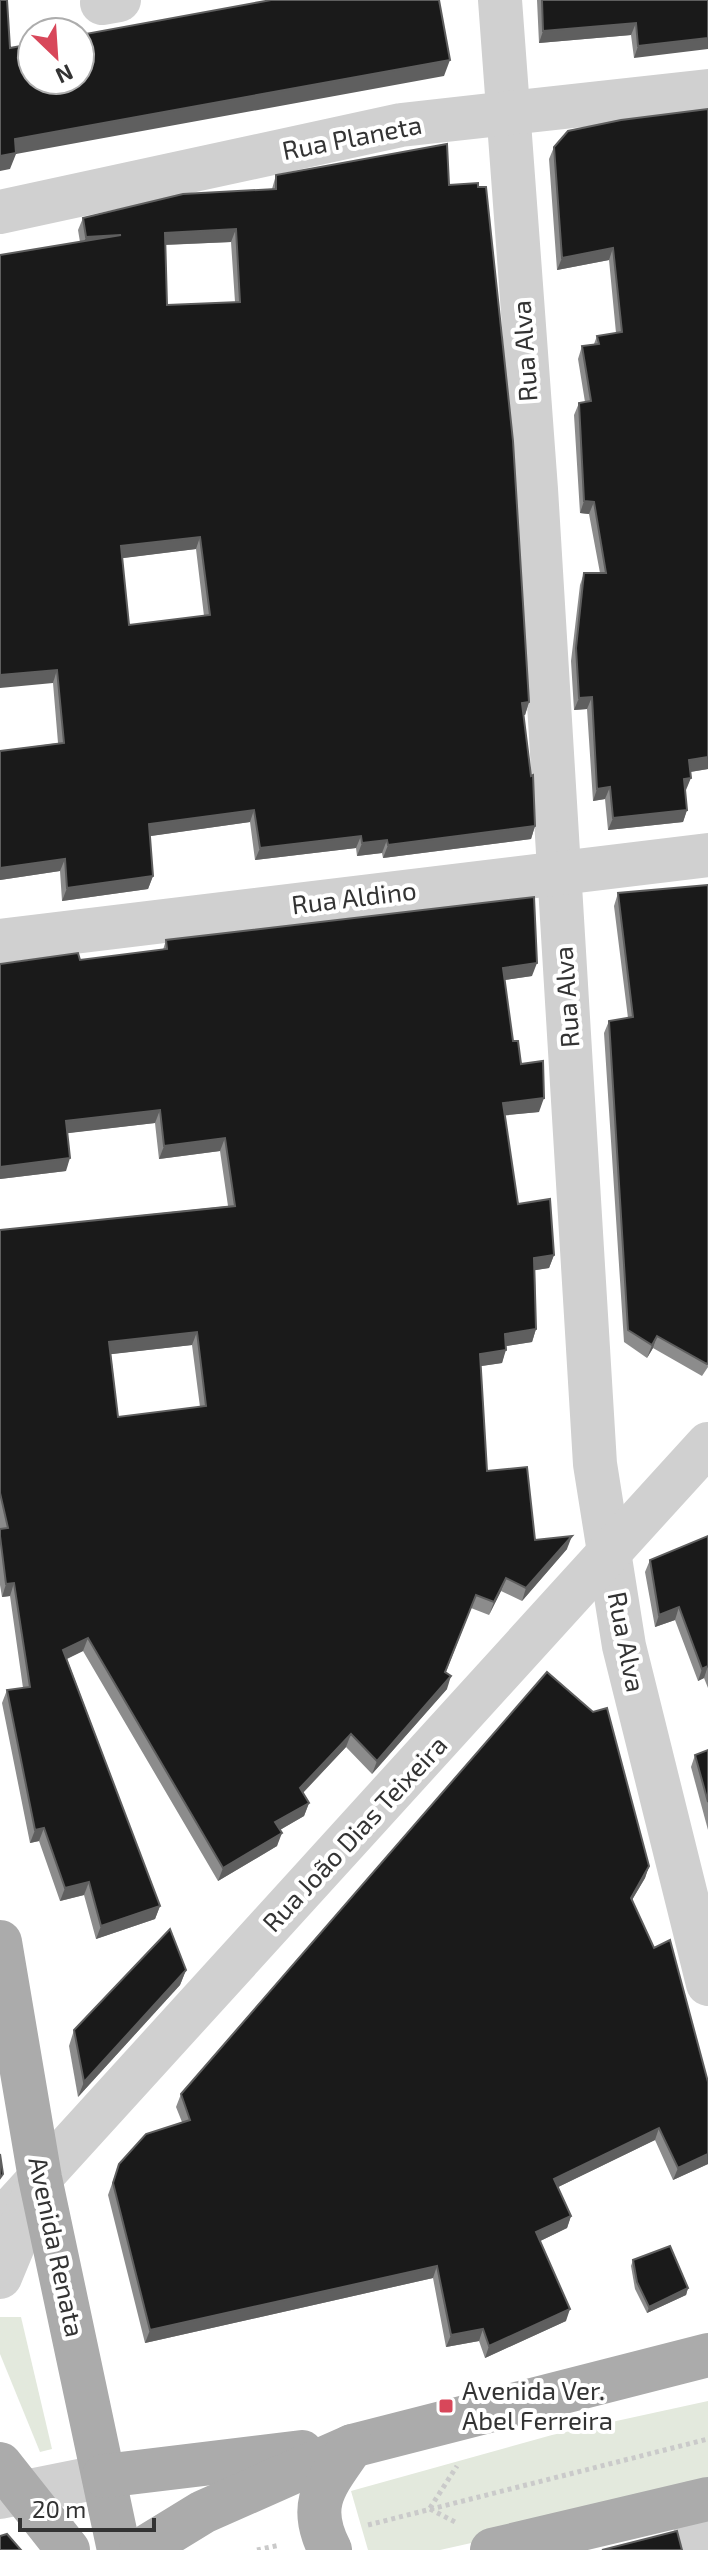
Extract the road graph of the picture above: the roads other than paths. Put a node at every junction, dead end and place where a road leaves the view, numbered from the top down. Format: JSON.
{"nodes":[{"id":1,"x":500,"y":0,"type":"edge"},
{"id":2,"x":708,"y":91,"type":"edge"},
{"id":3,"x":507,"y":113,"type":"junction"},
{"id":4,"x":0,"y":212,"type":"edge"},
{"id":5,"x":708,"y":855,"type":"edge"},
{"id":6,"x":560,"y":873,"type":"junction"},
{"id":7,"x":0,"y":941,"type":"edge"},
{"id":8,"x":708,"y":1444,"type":"edge"},
{"id":9,"x":609,"y":1556,"type":"junction"},
{"id":10,"x":0,"y":1942,"type":"edge"},
{"id":11,"x":706,"y":1967,"type":"edge"},
{"id":12,"x":40,"y":2178,"type":"junction"},
{"id":13,"x":0,"y":2222,"type":"edge"},
{"id":14,"x":0,"y":2277,"type":"edge"},
{"id":15,"x":708,"y":2355,"type":"edge"},
{"id":16,"x":352,"y":2446,"type":"junction"},
{"id":17,"x":104,"y":2476,"type":"junction"},
{"id":18,"x":8,"y":2485,"type":"edge"},
{"id":19,"x":700,"y":2501,"type":"edge"},
{"id":20,"x":341,"y":2539,"type":"edge"},
{"id":21,"x":68,"y":2550,"type":"edge"},
{"id":22,"x":119,"y":2550,"type":"edge"},
{"id":23,"x":141,"y":2550,"type":"edge"},
{"id":24,"x":492,"y":2550,"type":"edge"},
{"id":25,"x":700,"y":2550,"type":"edge"}],
"edges":[{"from":1,"to":3,"type":"street","name":"Rua Alva"},
{"from":2,"to":3,"type":"street","name":"Rua Planeta"},
{"from":3,"to":4,"type":"street","name":"Rua Planeta"},
{"from":3,"to":6,"type":"street","name":"Rua Alva"},
{"from":5,"to":6,"type":"street","name":"Rua Aldino"},
{"from":6,"to":7,"type":"street","name":"Rua Aldino"},
{"from":6,"to":9,"type":"street","name":"Rua Alva"},
{"from":8,"to":9,"type":"street","name":"Rua João Dias Teixeira"},
{"from":9,"to":11,"type":"street","name":"Rua Alva"},
{"from":9,"to":12,"type":"street","name":"Rua João Dias Teixeira"},
{"from":10,"to":12,"type":"main road","name":"Avenida Renata"},
{"from":12,"to":13,"type":"street","name":"Rua João Dias Teixeira"},
{"from":12,"to":14,"type":"street"},
{"from":12,"to":17,"type":"main road","name":"Avenida Renata"},
{"from":15,"to":16,"type":"main road"},
{"from":16,"to":17,"type":"main road"},
{"from":16,"to":20,"type":"main road"},
{"from":16,"to":23,"type":"main road"},
{"from":17,"to":18,"type":"street"},
{"from":17,"to":22,"type":"main road","name":"Avenida Renata"},
{"from":18,"to":21,"type":"main road"},
{"from":19,"to":24,"type":"main road"},
{"from":19,"to":25,"type":"street"}]}
